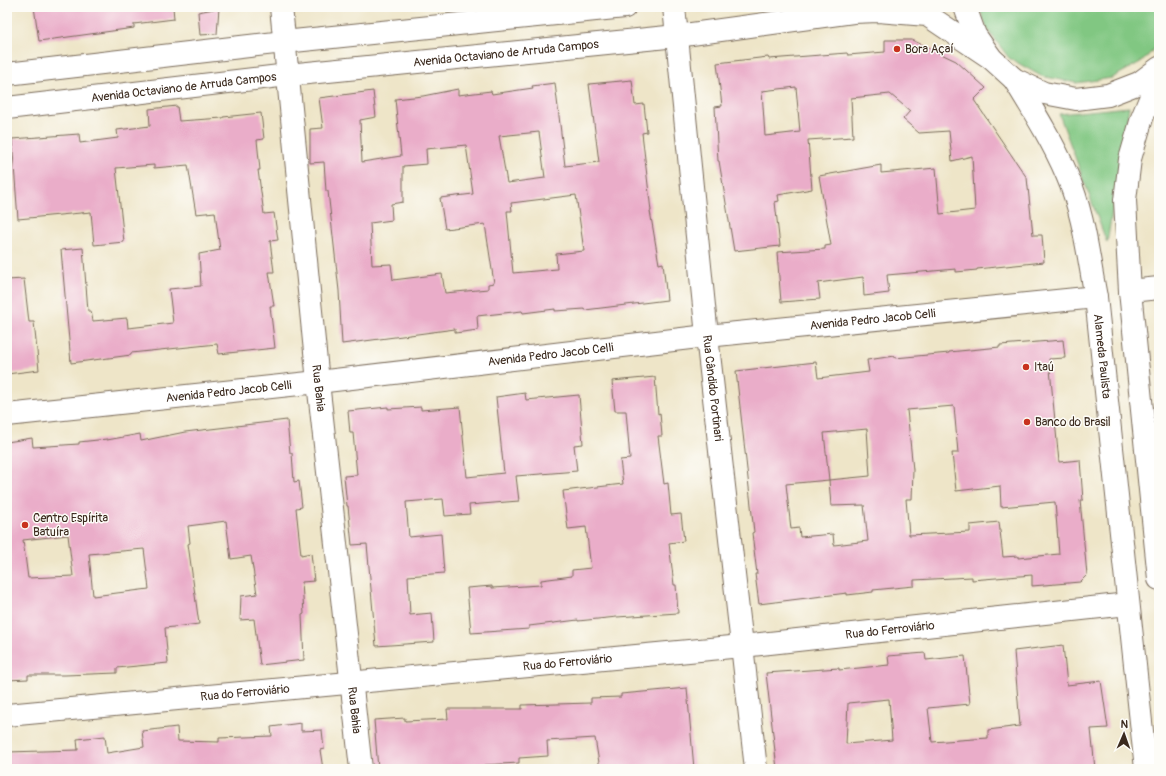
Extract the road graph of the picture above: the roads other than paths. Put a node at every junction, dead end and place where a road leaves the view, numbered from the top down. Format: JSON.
{"nodes":[{"id":1,"x":281,"y":7,"type":"edge"},
{"id":2,"x":625,"y":7,"type":"edge"},
{"id":3,"x":674,"y":7,"type":"edge"},
{"id":4,"x":965,"y":7,"type":"edge"},
{"id":5,"x":677,"y":36,"type":"junction"},
{"id":6,"x":284,"y":42,"type":"junction"},
{"id":7,"x":992,"y":59,"type":"junction"},
{"id":8,"x":1159,"y":68,"type":"edge"},
{"id":9,"x":7,"y":74,"type":"edge"},
{"id":10,"x":288,"y":75,"type":"junction"},
{"id":11,"x":1159,"y":77,"type":"edge"},
{"id":12,"x":1014,"y":79,"type":"junction"},
{"id":13,"x":7,"y":108,"type":"edge"},
{"id":14,"x":1159,"y":288,"type":"edge"},
{"id":15,"x":1130,"y":291,"type":"junction"},
{"id":16,"x":1096,"y":297,"type":"junction"},
{"id":17,"x":707,"y":336,"type":"junction"},
{"id":18,"x":318,"y":382,"type":"junction"},
{"id":19,"x":7,"y":415,"type":"edge"},
{"id":20,"x":1159,"y":579,"type":"edge"},
{"id":21,"x":1128,"y":604,"type":"junction"},
{"id":22,"x":742,"y":646,"type":"junction"},
{"id":23,"x":351,"y":683,"type":"junction"},
{"id":24,"x":7,"y":715,"type":"edge"},
{"id":25,"x":361,"y":769,"type":"edge"},
{"id":26,"x":756,"y":769,"type":"edge"},
{"id":27,"x":1146,"y":769,"type":"edge"}],
"edges":[{"from":1,"to":6,"type":"street","name":"Rua Bahia"},
{"from":2,"to":6,"type":"street"},
{"from":3,"to":5,"type":"street","name":"Rua Cândido Portinari"},
{"from":4,"to":7,"type":"street"},
{"from":5,"to":7,"type":"street","name":"Avenida Octaviano de Arruda Campos"},
{"from":5,"to":10,"type":"street","name":"Avenida Octaviano de Arruda Campos"},
{"from":5,"to":17,"type":"street","name":"Rua Cândido Portinari"},
{"from":6,"to":9,"type":"street"},
{"from":6,"to":10,"type":"street","name":"Rua Bahia"},
{"from":7,"to":12,"type":"street"},
{"from":8,"to":12,"type":"street"},
{"from":10,"to":13,"type":"street","name":"Avenida Octaviano de Arruda Campos"},
{"from":10,"to":18,"type":"street","name":"Rua Bahia"},
{"from":11,"to":15,"type":"street"},
{"from":12,"to":16,"type":"street","name":"Alameda Paulista"},
{"from":14,"to":15,"type":"street"},
{"from":15,"to":20,"type":"street"},
{"from":16,"to":17,"type":"street","name":"Avenida Pedro Jacob Celli"},
{"from":16,"to":21,"type":"street","name":"Alameda Paulista"},
{"from":17,"to":18,"type":"street","name":"Avenida Pedro Jacob Celli"},
{"from":17,"to":22,"type":"street","name":"Rua Cândido Portinari"},
{"from":18,"to":19,"type":"street","name":"Avenida Pedro Jacob Celli"},
{"from":18,"to":23,"type":"street","name":"Rua Bahia"},
{"from":21,"to":22,"type":"street","name":"Rua do Ferroviário"},
{"from":21,"to":27,"type":"street","name":"Alameda Paulista"},
{"from":22,"to":23,"type":"street","name":"Rua do Ferroviário"},
{"from":22,"to":26,"type":"street","name":"Rua Cândido Portinari"},
{"from":23,"to":24,"type":"street","name":"Rua do Ferroviário"},
{"from":23,"to":25,"type":"street","name":"Rua Bahia"}]}
